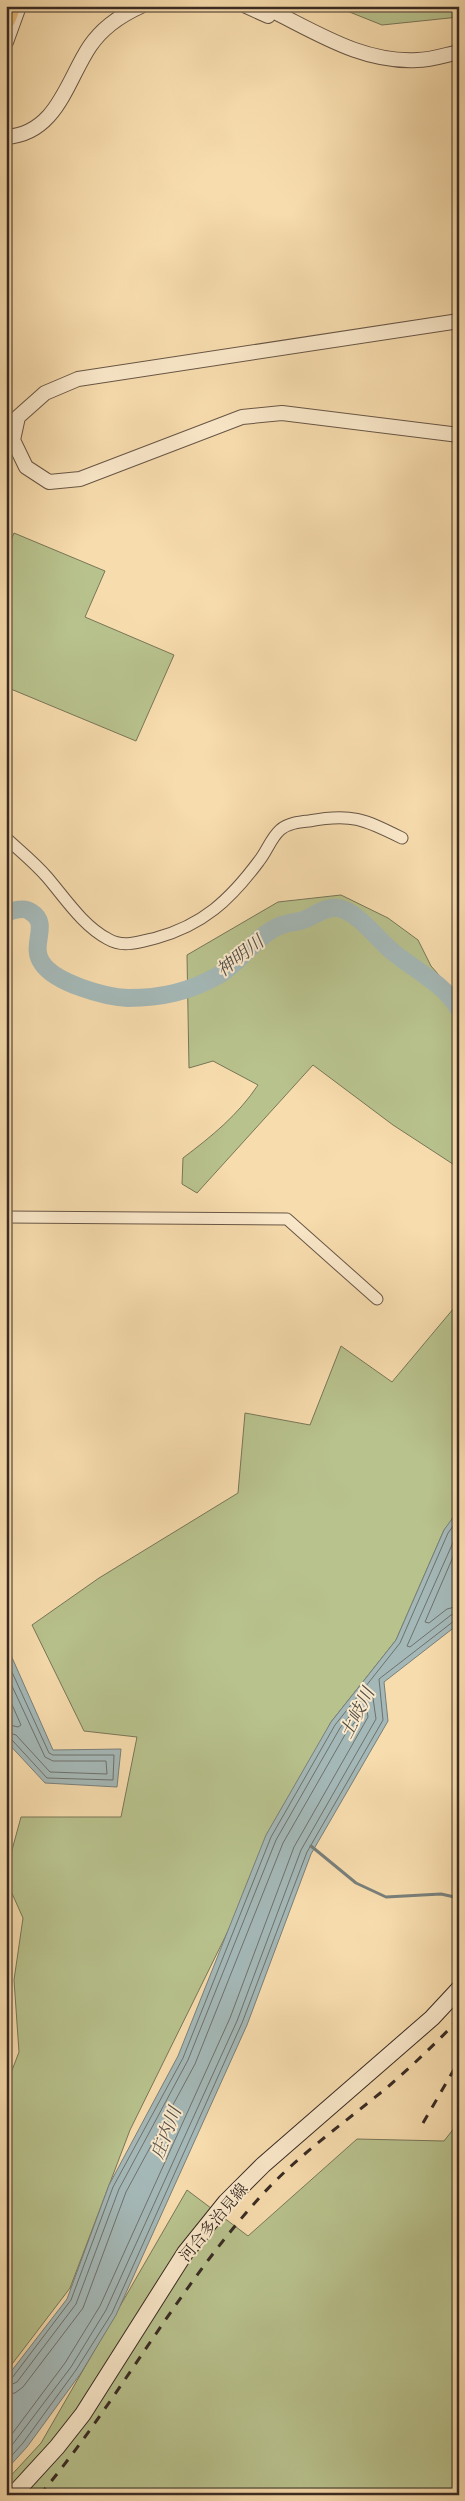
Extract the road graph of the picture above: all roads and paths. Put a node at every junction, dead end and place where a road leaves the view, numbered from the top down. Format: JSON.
{"nodes":[{"id":1,"x":10,"y":6,"type":"edge"},
{"id":2,"x":19,"y":6,"type":"edge"},
{"id":3,"x":127,"y":6,"type":"edge"},
{"id":4,"x":141,"y":6,"type":"edge"},
{"id":5,"x":257,"y":7,"type":"edge"},
{"id":6,"x":6,"y":19,"type":"edge"},
{"id":7,"x":6,"y":42,"type":"edge"},
{"id":8,"x":459,"y":52,"type":"edge"},
{"id":9,"x":6,"y":131,"type":"edge"},
{"id":10,"x":6,"y":137,"type":"edge"},
{"id":11,"x":459,"y":321,"type":"edge"},
{"id":12,"x":459,"y":435,"type":"edge"},
{"id":13,"x":6,"y":838,"type":"edge"},
{"id":14,"x":402,"y":838,"type":"dead end"},
{"id":15,"x":6,"y":1217,"type":"edge"},
{"id":16,"x":377,"y":1298,"type":"dead end"},
{"id":17,"x":459,"y":1989,"type":"edge"},
{"id":18,"x":13,"y":2495,"type":"edge"}],
"edges":[{"from":1,"to":6,"type":"highway"},
{"from":2,"to":7,"type":"street"},
{"from":3,"to":9,"type":"street"},
{"from":4,"to":10,"type":"street"},
{"from":5,"to":8,"type":"street"},
{"from":11,"to":12,"type":"street"},
{"from":13,"to":14,"type":"street"},
{"from":15,"to":16,"type":"street"},
{"from":17,"to":18,"type":"main road","name":"河合多治見線"}]}
